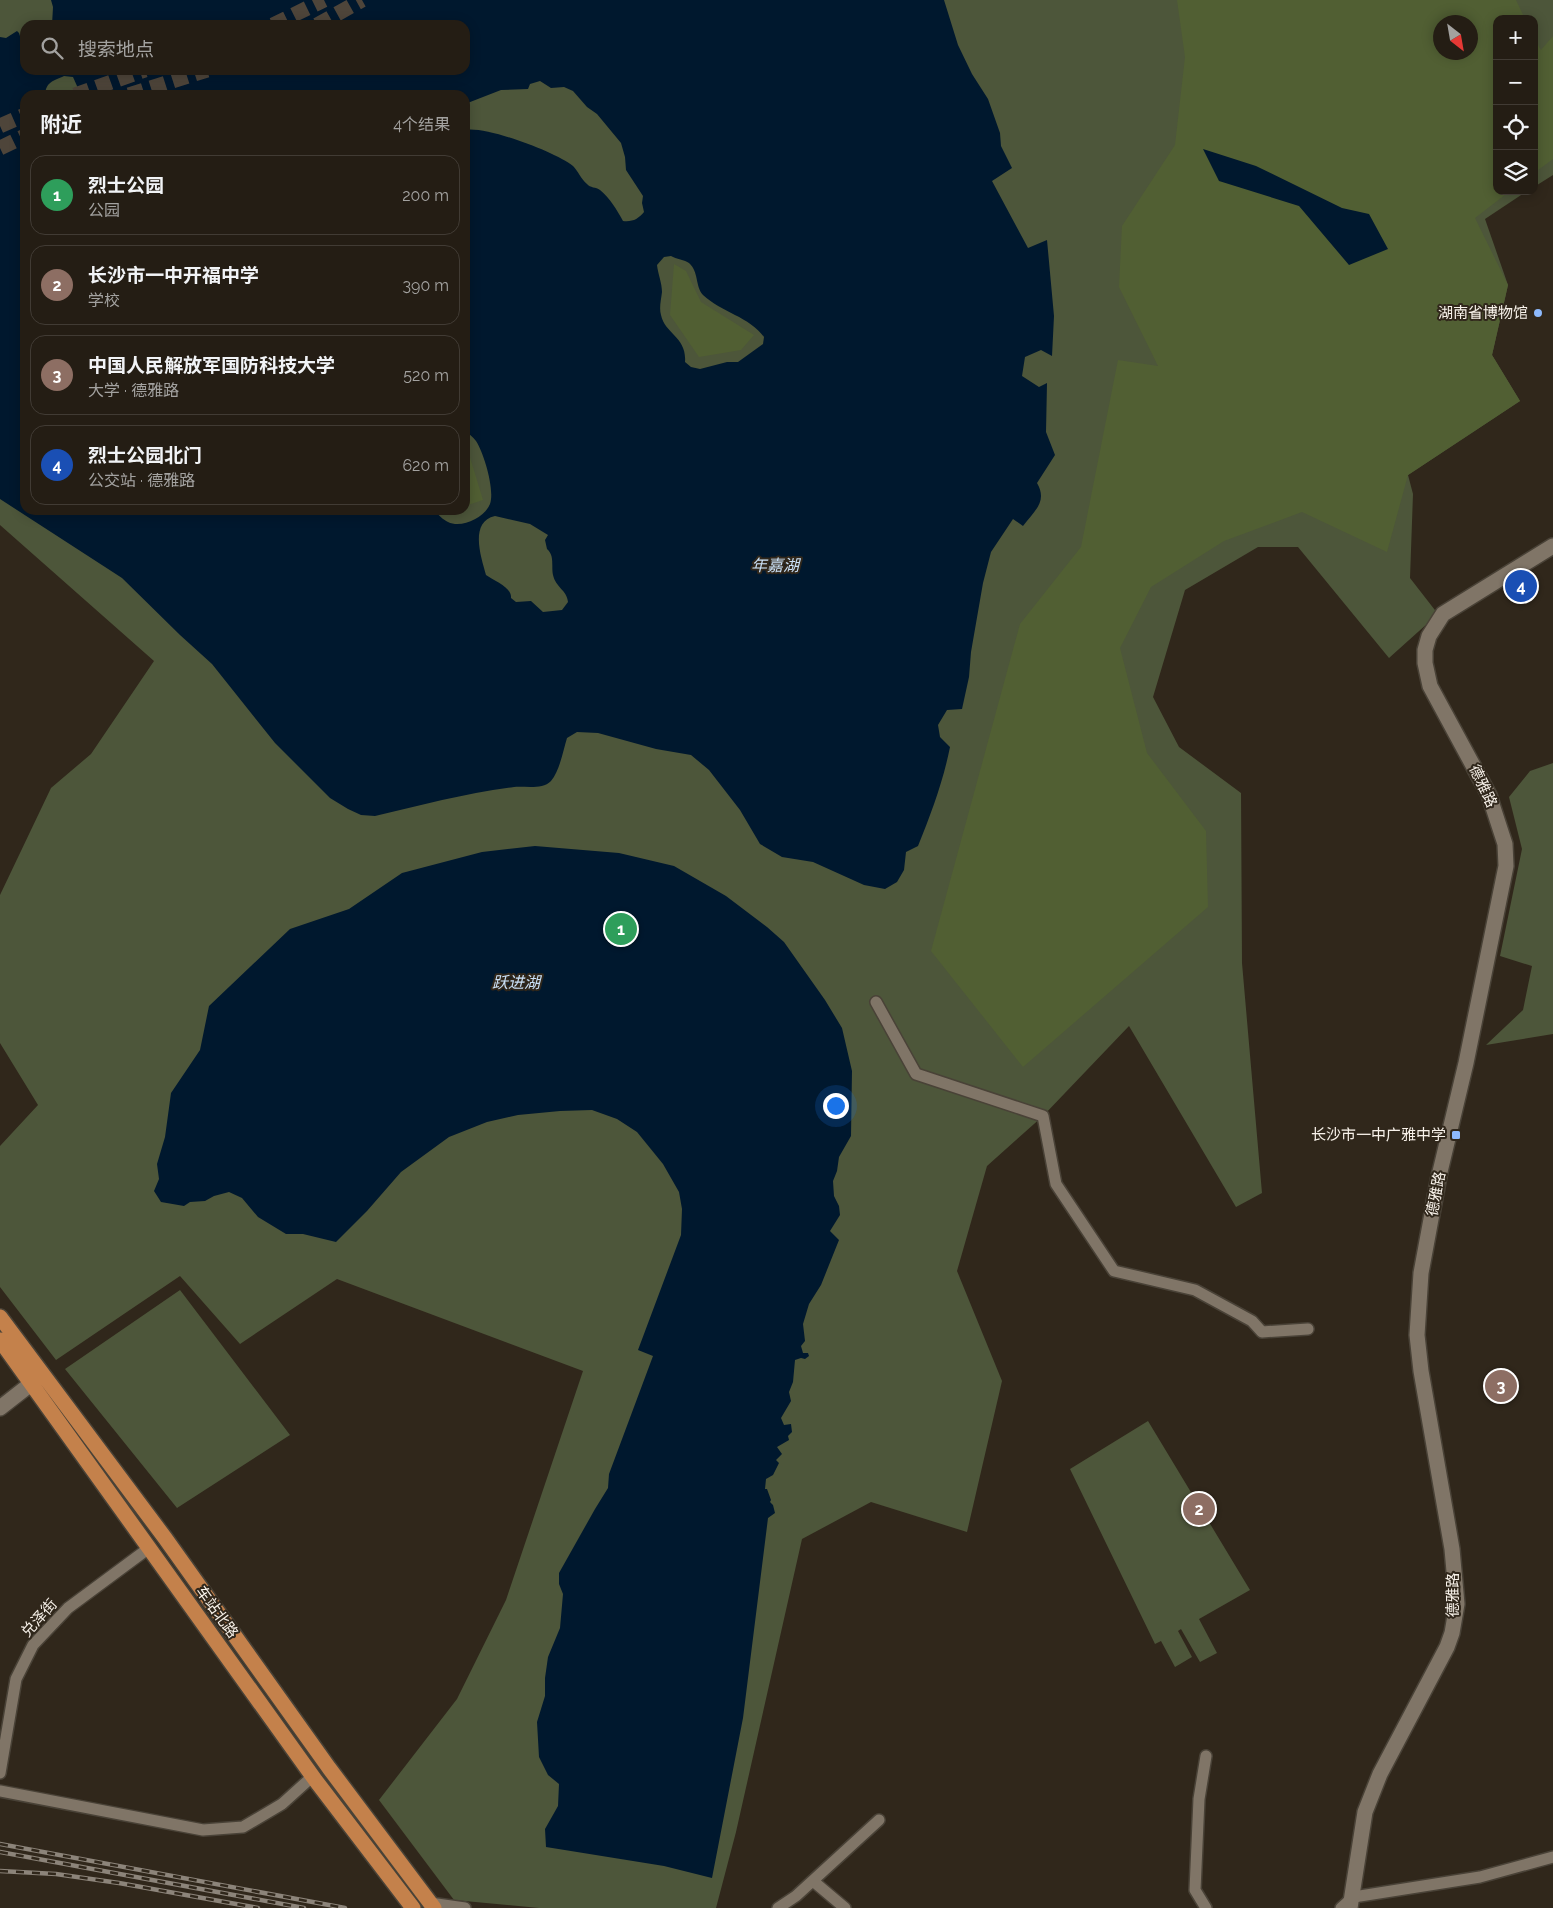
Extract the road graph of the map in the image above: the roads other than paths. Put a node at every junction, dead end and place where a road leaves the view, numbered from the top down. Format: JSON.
{"nodes":[{"id":1,"x":1553,"y":546,"type":"edge"},
{"id":2,"x":1553,"y":557,"type":"edge"},
{"id":3,"x":876,"y":1002,"type":"dead end"},
{"id":4,"x":0,"y":1317,"type":"edge"},
{"id":5,"x":1308,"y":1329,"type":"dead end"},
{"id":6,"x":0,"y":1340,"type":"edge"},
{"id":7,"x":32,"y":1383,"type":"junction"},
{"id":8,"x":0,"y":1408,"type":"edge"},
{"id":9,"x":149,"y":1548,"type":"junction"},
{"id":10,"x":1206,"y":1756,"type":"dead end"},
{"id":11,"x":0,"y":1773,"type":"edge"},
{"id":12,"x":313,"y":1776,"type":"junction"},
{"id":13,"x":0,"y":1791,"type":"edge"},
{"id":14,"x":879,"y":1820,"type":"dead end"},
{"id":15,"x":1553,"y":1857,"type":"edge"},
{"id":16,"x":812,"y":1881,"type":"junction"},
{"id":17,"x":1352,"y":1904,"type":"edge"},
{"id":18,"x":432,"y":1906,"type":"edge"},
{"id":19,"x":413,"y":1908,"type":"edge"},
{"id":20,"x":465,"y":1908,"type":"edge"},
{"id":21,"x":778,"y":1908,"type":"edge"},
{"id":22,"x":845,"y":1908,"type":"edge"},
{"id":23,"x":1206,"y":1908,"type":"edge"}],
"edges":[{"from":1,"to":17,"type":"street","name":"德雅路"},
{"from":2,"to":17,"type":"street","name":"德雅路"},
{"from":3,"to":5,"type":"street"},
{"from":4,"to":18,"type":"main road","name":"车站北路"},
{"from":6,"to":7,"type":"main road","name":"车站北路"},
{"from":7,"to":8,"type":"street"},
{"from":7,"to":9,"type":"main road","name":"车站北路"},
{"from":9,"to":11,"type":"street","name":"兑泽街"},
{"from":9,"to":12,"type":"main road","name":"车站北路"},
{"from":10,"to":23,"type":"street"},
{"from":12,"to":13,"type":"street"},
{"from":12,"to":19,"type":"main road","name":"车站北路"},
{"from":14,"to":16,"type":"street"},
{"from":15,"to":17,"type":"street"},
{"from":16,"to":21,"type":"street"},
{"from":16,"to":22,"type":"street"},
{"from":18,"to":20,"type":"street"}]}
